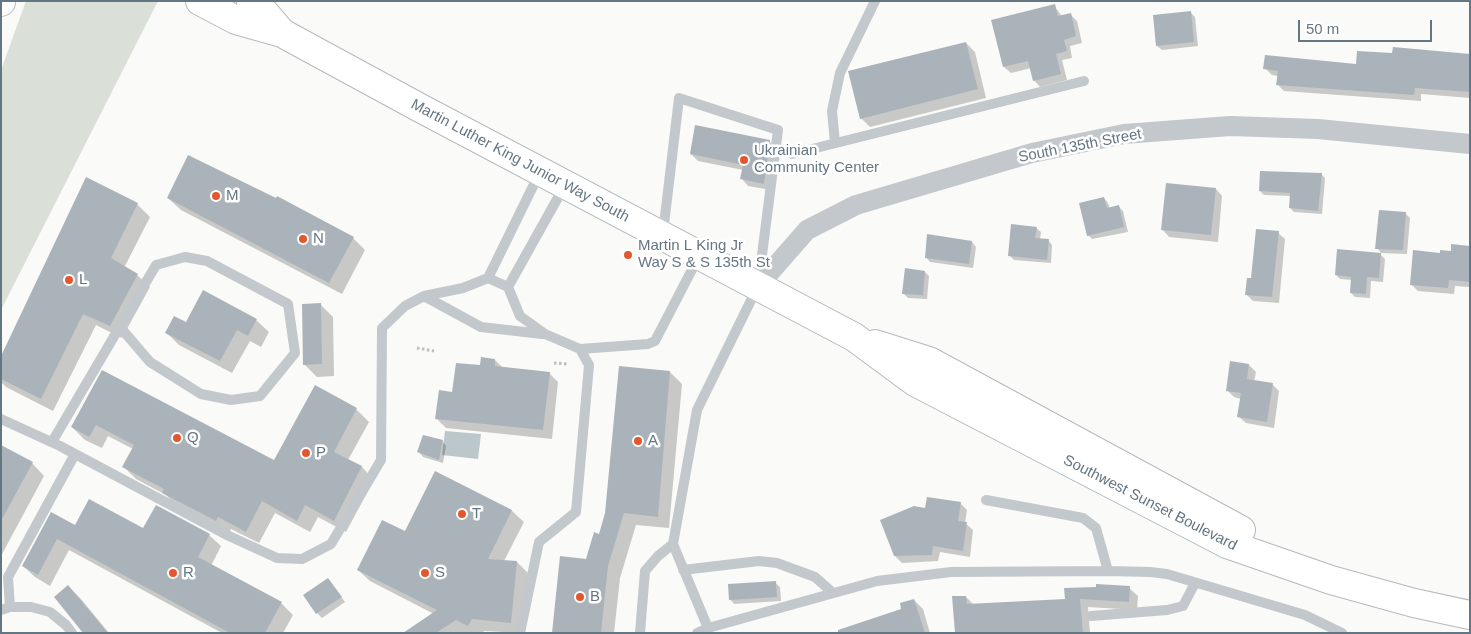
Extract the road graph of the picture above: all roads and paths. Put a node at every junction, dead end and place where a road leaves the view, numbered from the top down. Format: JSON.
{"nodes":[{"id":1,"x":200,"y":1,"type":"edge"},
{"id":2,"x":250,"y":1,"type":"edge"},
{"id":3,"x":875,"y":1,"type":"edge"},
{"id":4,"x":282,"y":32,"type":"junction"},
{"id":5,"x":1084,"y":81,"type":"dead end"},
{"id":6,"x":835,"y":143,"type":"junction"},
{"id":7,"x":1470,"y":144,"type":"edge"},
{"id":8,"x":792,"y":154,"type":"dead end"},
{"id":9,"x":541,"y":172,"type":"junction"},
{"id":10,"x":565,"y":184,"type":"junction"},
{"id":11,"x":663,"y":236,"type":"junction"},
{"id":12,"x":700,"y":256,"type":"junction"},
{"id":13,"x":488,"y":278,"type":"junction"},
{"id":14,"x":758,"y":286,"type":"junction"},
{"id":15,"x":508,"y":287,"type":"junction"},
{"id":16,"x":424,"y":296,"type":"junction"},
{"id":17,"x":120,"y":327,"type":"junction"},
{"id":18,"x":545,"y":334,"type":"junction"},
{"id":19,"x":854,"y":337,"type":"junction"},
{"id":20,"x":417,"y":348,"type":"dead end"},
{"id":21,"x":580,"y":349,"type":"junction"},
{"id":22,"x":434,"y":351,"type":"dead end"},
{"id":23,"x":554,"y":363,"type":"dead end"},
{"id":24,"x":568,"y":364,"type":"dead end"},
{"id":25,"x":1,"y":419,"type":"edge"},
{"id":26,"x":52,"y":442,"type":"junction"},
{"id":27,"x":75,"y":454,"type":"junction"},
{"id":28,"x":986,"y":500,"type":"dead end"},
{"id":29,"x":672,"y":544,"type":"junction"},
{"id":30,"x":683,"y":570,"type":"junction"},
{"id":31,"x":1108,"y":571,"type":"junction"},
{"id":32,"x":1195,"y":583,"type":"junction"},
{"id":33,"x":833,"y":593,"type":"junction"},
{"id":34,"x":1470,"y":598,"type":"edge"},
{"id":35,"x":6,"y":608,"type":"edge"},
{"id":36,"x":1470,"y":615,"type":"edge"},
{"id":37,"x":1091,"y":616,"type":"dead end"},
{"id":38,"x":708,"y":628,"type":"junction"},
{"id":39,"x":72,"y":633,"type":"edge"},
{"id":40,"x":520,"y":633,"type":"edge"},
{"id":41,"x":640,"y":633,"type":"edge"},
{"id":42,"x":697,"y":633,"type":"edge"},
{"id":43,"x":1342,"y":633,"type":"edge"}],
"edges":[{"from":1,"to":4,"type":"main road","name":"Martin Luther King Junior Way South"},
{"from":2,"to":4,"type":"main road","name":"Martin Luther King Junior Way South"},
{"from":3,"to":6,"type":"lane"},
{"from":4,"to":9,"type":"main road","name":"Martin Luther King Junior Way South"},
{"from":5,"to":6,"type":"lane"},
{"from":6,"to":8,"type":"lane"},
{"from":7,"to":14,"type":"street","name":"South 135th Street"},
{"from":9,"to":10,"type":"main road","name":"Martin Luther King Junior Way South"},
{"from":9,"to":13,"type":"lane"},
{"from":10,"to":11,"type":"main road","name":"Martin Luther King Junior Way South"},
{"from":10,"to":15,"type":"lane"},
{"from":11,"to":12,"type":"main road","name":"Martin Luther King Junior Way South"},
{"from":11,"to":14,"type":"lane"},
{"from":12,"to":14,"type":"main road","name":"Martin Luther King Junior Way South"},
{"from":12,"to":21,"type":"lane"},
{"from":13,"to":15,"type":"lane"},
{"from":13,"to":16,"type":"lane"},
{"from":14,"to":19,"type":"main road","name":"Southwest Sunset Boulevard"},
{"from":14,"to":29,"type":"lane"},
{"from":15,"to":18,"type":"lane"},
{"from":16,"to":18,"type":"lane"},
{"from":16,"to":27,"type":"lane"},
{"from":17,"to":17,"type":"lane"},
{"from":17,"to":26,"type":"lane"},
{"from":18,"to":21,"type":"lane"},
{"from":19,"to":34,"type":"main road","name":"Southwest Sunset Boulevard"},
{"from":19,"to":36,"type":"main road","name":"Southwest Sunset Boulevard"},
{"from":20,"to":22,"type":"path"},
{"from":21,"to":40,"type":"lane"},
{"from":23,"to":24,"type":"path"},
{"from":25,"to":26,"type":"lane"},
{"from":26,"to":27,"type":"lane"},
{"from":27,"to":35,"type":"lane"},
{"from":28,"to":31,"type":"lane"},
{"from":29,"to":30,"type":"lane"},
{"from":29,"to":41,"type":"lane"},
{"from":30,"to":33,"type":"lane"},
{"from":30,"to":38,"type":"lane"},
{"from":31,"to":32,"type":"lane"},
{"from":31,"to":33,"type":"lane"},
{"from":32,"to":37,"type":"lane"},
{"from":32,"to":43,"type":"lane"},
{"from":33,"to":38,"type":"lane"},
{"from":35,"to":39,"type":"lane"},
{"from":38,"to":42,"type":"lane"}]}
